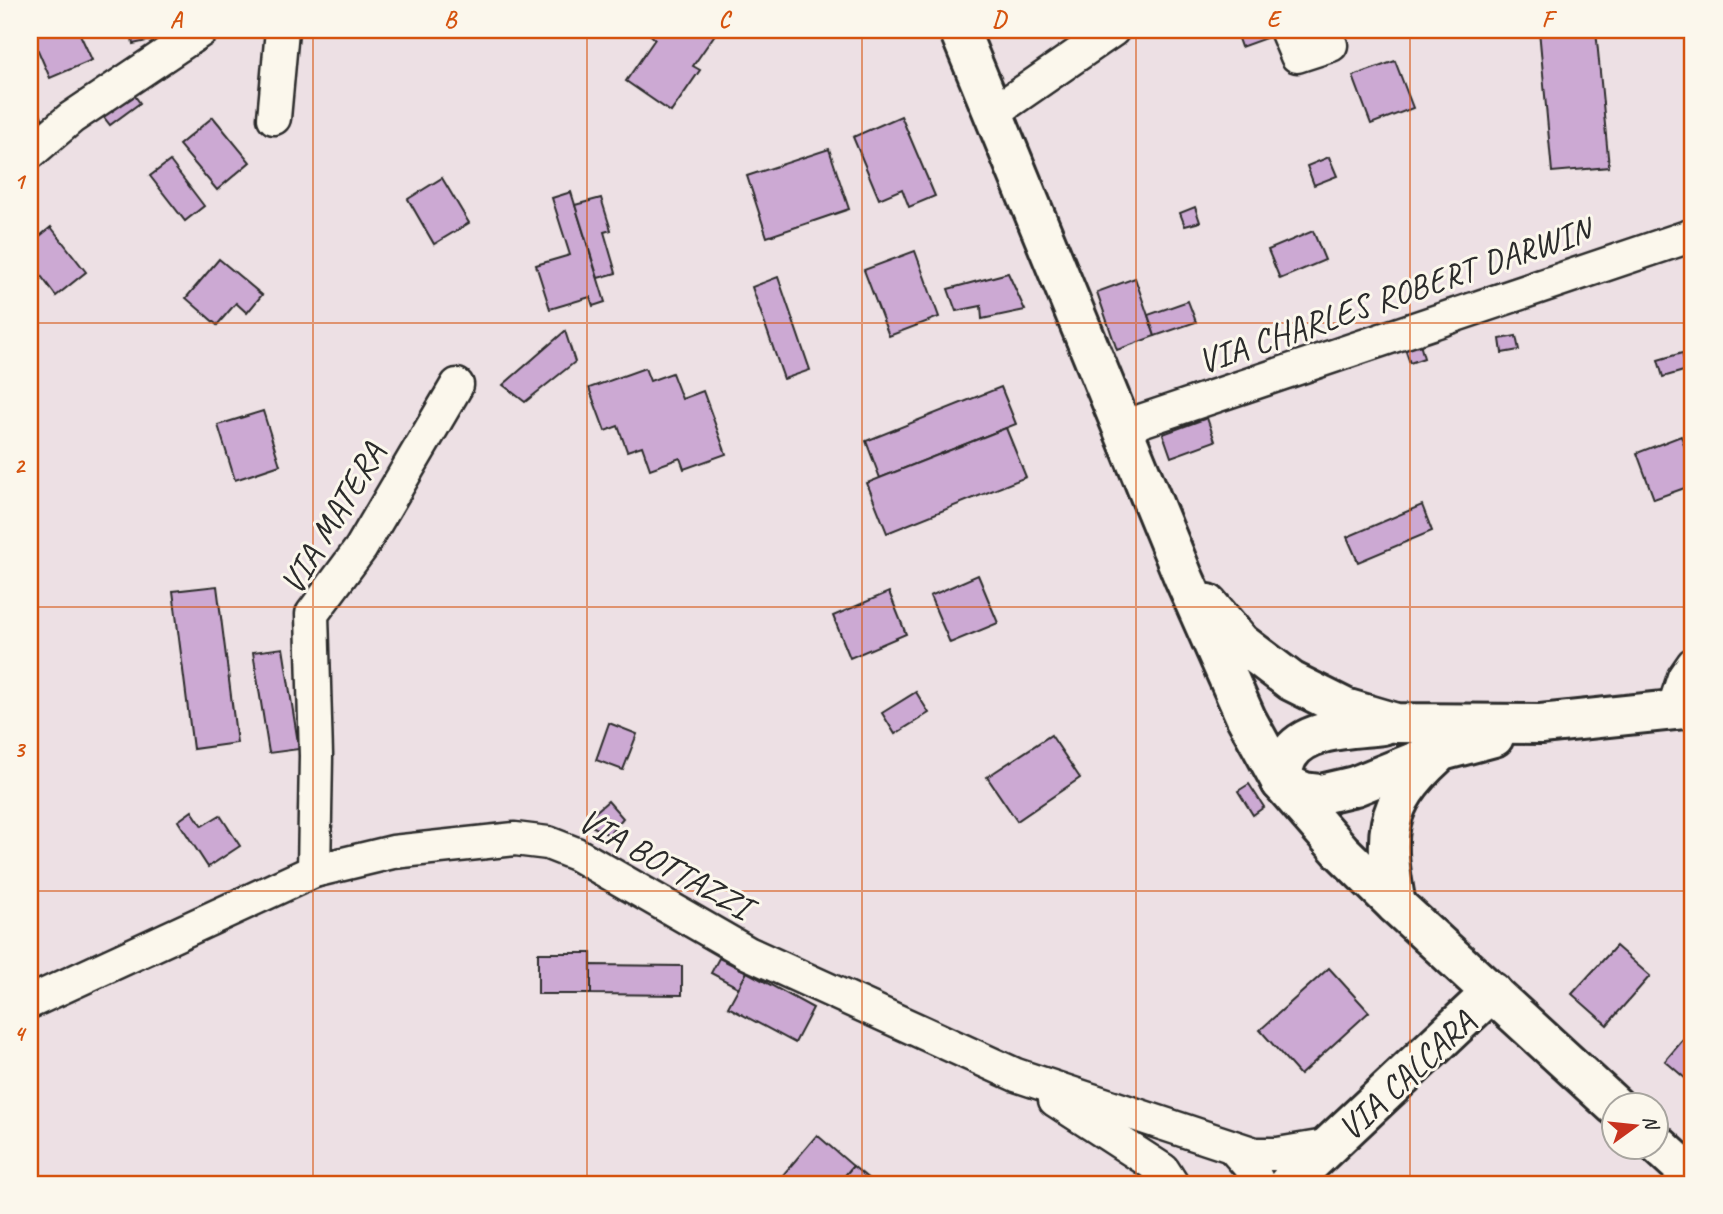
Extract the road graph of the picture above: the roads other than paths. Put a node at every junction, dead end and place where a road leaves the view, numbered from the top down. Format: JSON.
{"nodes":[{"id":1,"x":202,"y":30,"type":"edge"},
{"id":2,"x":282,"y":30,"type":"edge"},
{"id":3,"x":959,"y":30,"type":"edge"},
{"id":4,"x":1113,"y":30,"type":"edge"},
{"id":5,"x":1286,"y":30,"type":"edge"},
{"id":6,"x":1331,"y":45,"type":"dead end"},
{"id":7,"x":993,"y":113,"type":"junction"},
{"id":8,"x":274,"y":118,"type":"dead end"},
{"id":9,"x":30,"y":153,"type":"edge"},
{"id":10,"x":1693,"y":235,"type":"edge"},
{"id":11,"x":457,"y":385,"type":"dead end"},
{"id":12,"x":1120,"y":428,"type":"junction"},
{"id":13,"x":1183,"y":576,"type":"junction"},
{"id":14,"x":1693,"y":664,"type":"edge"},
{"id":15,"x":1683,"y":709,"type":"edge"},
{"id":16,"x":1396,"y":723,"type":"junction"},
{"id":17,"x":1541,"y":724,"type":"junction"},
{"id":18,"x":1442,"y":751,"type":"junction"},
{"id":19,"x":1281,"y":782,"type":"junction"},
{"id":20,"x":314,"y":871,"type":"junction"},
{"id":21,"x":1396,"y":905,"type":"junction"},
{"id":22,"x":1492,"y":992,"type":"junction"},
{"id":23,"x":30,"y":1002,"type":"edge"},
{"id":24,"x":1016,"y":1075,"type":"junction"},
{"id":25,"x":1601,"y":1092,"type":"edge"},
{"id":26,"x":1331,"y":1145,"type":"junction"},
{"id":27,"x":1235,"y":1150,"type":"junction"},
{"id":28,"x":1670,"y":1155,"type":"edge"},
{"id":29,"x":1693,"y":1177,"type":"edge"},
{"id":30,"x":1175,"y":1180,"type":"edge"},
{"id":31,"x":1259,"y":1184,"type":"edge"},
{"id":32,"x":1288,"y":1184,"type":"edge"}],
"edges":[{"from":1,"to":9,"type":"street"},
{"from":2,"to":8,"type":"street"},
{"from":3,"to":7,"type":"main road"},
{"from":4,"to":7,"type":"street"},
{"from":5,"to":6,"type":"street"},
{"from":7,"to":12,"type":"main road"},
{"from":10,"to":12,"type":"street","name":"VIA CHARLES ROBERT DARWIN"},
{"from":11,"to":20,"type":"street","name":"VIA MATERA"},
{"from":12,"to":13,"type":"main road"},
{"from":13,"to":16,"type":"main road"},
{"from":13,"to":19,"type":"main road"},
{"from":14,"to":15,"type":"street"},
{"from":15,"to":17,"type":"main road"},
{"from":16,"to":17,"type":"main road"},
{"from":16,"to":19,"type":"main road"},
{"from":17,"to":18,"type":"main road"},
{"from":18,"to":19,"type":"main road"},
{"from":18,"to":21,"type":"main road"},
{"from":19,"to":21,"type":"main road"},
{"from":20,"to":23,"type":"street","name":"VIA BOTTAZZI"},
{"from":20,"to":24,"type":"street","name":"VIA BOTTAZZI"},
{"from":21,"to":22,"type":"main road"},
{"from":22,"to":25,"type":"main road"},
{"from":22,"to":26,"type":"main road","name":"VIA CALCARA"},
{"from":24,"to":27,"type":"street"},
{"from":24,"to":30,"type":"street"},
{"from":26,"to":27,"type":"street"},
{"from":26,"to":32,"type":"main road","name":"VIA CALCARA"},
{"from":27,"to":31,"type":"street"},
{"from":28,"to":29,"type":"main road"}]}
